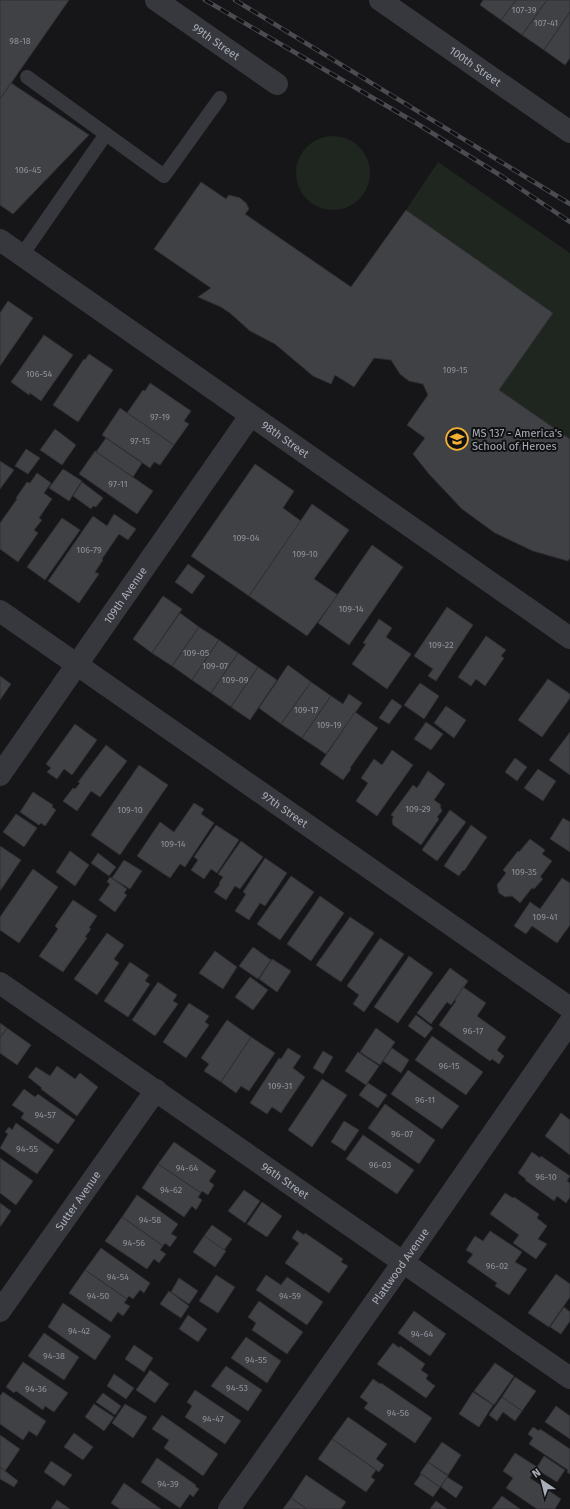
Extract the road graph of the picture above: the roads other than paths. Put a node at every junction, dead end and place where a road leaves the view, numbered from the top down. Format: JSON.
{"nodes":[{"id":1,"x":156,"y":0,"type":"edge"},
{"id":2,"x":380,"y":0,"type":"edge"},
{"id":3,"x":27,"y":77,"type":"dead end"},
{"id":4,"x":277,"y":84,"type":"dead end"},
{"id":5,"x":220,"y":98,"type":"dead end"},
{"id":6,"x":570,"y":132,"type":"edge"},
{"id":7,"x":106,"y":134,"type":"junction"},
{"id":8,"x":0,"y":240,"type":"edge"},
{"id":9,"x":22,"y":255,"type":"junction"},
{"id":10,"x":250,"y":416,"type":"junction"},
{"id":11,"x":0,"y":611,"type":"edge"},
{"id":12,"x":570,"y":638,"type":"edge"},
{"id":13,"x":77,"y":664,"type":"junction"},
{"id":14,"x":0,"y":775,"type":"edge"},
{"id":15,"x":0,"y":982,"type":"edge"},
{"id":16,"x":570,"y":1008,"type":"edge"},
{"id":17,"x":570,"y":1022,"type":"edge"},
{"id":18,"x":156,"y":1090,"type":"junction"},
{"id":19,"x":404,"y":1262,"type":"junction"},
{"id":20,"x":0,"y":1311,"type":"edge"},
{"id":21,"x":570,"y":1378,"type":"edge"},
{"id":22,"x":229,"y":1509,"type":"edge"}],
"edges":[{"from":1,"to":4,"type":"street","name":"99th Street"},
{"from":2,"to":6,"type":"street","name":"100th Street"},
{"from":3,"to":7,"type":"lane"},
{"from":5,"to":7,"type":"lane"},
{"from":7,"to":9,"type":"lane"},
{"from":8,"to":9,"type":"street","name":"98th Street"},
{"from":9,"to":10,"type":"street","name":"98th Street"},
{"from":10,"to":12,"type":"street","name":"98th Street"},
{"from":10,"to":13,"type":"street","name":"109th Avenue"},
{"from":11,"to":13,"type":"street","name":"97th Street"},
{"from":13,"to":14,"type":"street","name":"109th Avenue"},
{"from":13,"to":16,"type":"street","name":"97th Street"},
{"from":15,"to":18,"type":"street","name":"96th Street"},
{"from":17,"to":19,"type":"street","name":"Plattwood Avenue"},
{"from":18,"to":19,"type":"street","name":"96th Street"},
{"from":18,"to":20,"type":"street","name":"Sutter Avenue"},
{"from":19,"to":21,"type":"street","name":"96th Street"},
{"from":19,"to":22,"type":"street","name":"Plattwood Avenue"}]}
